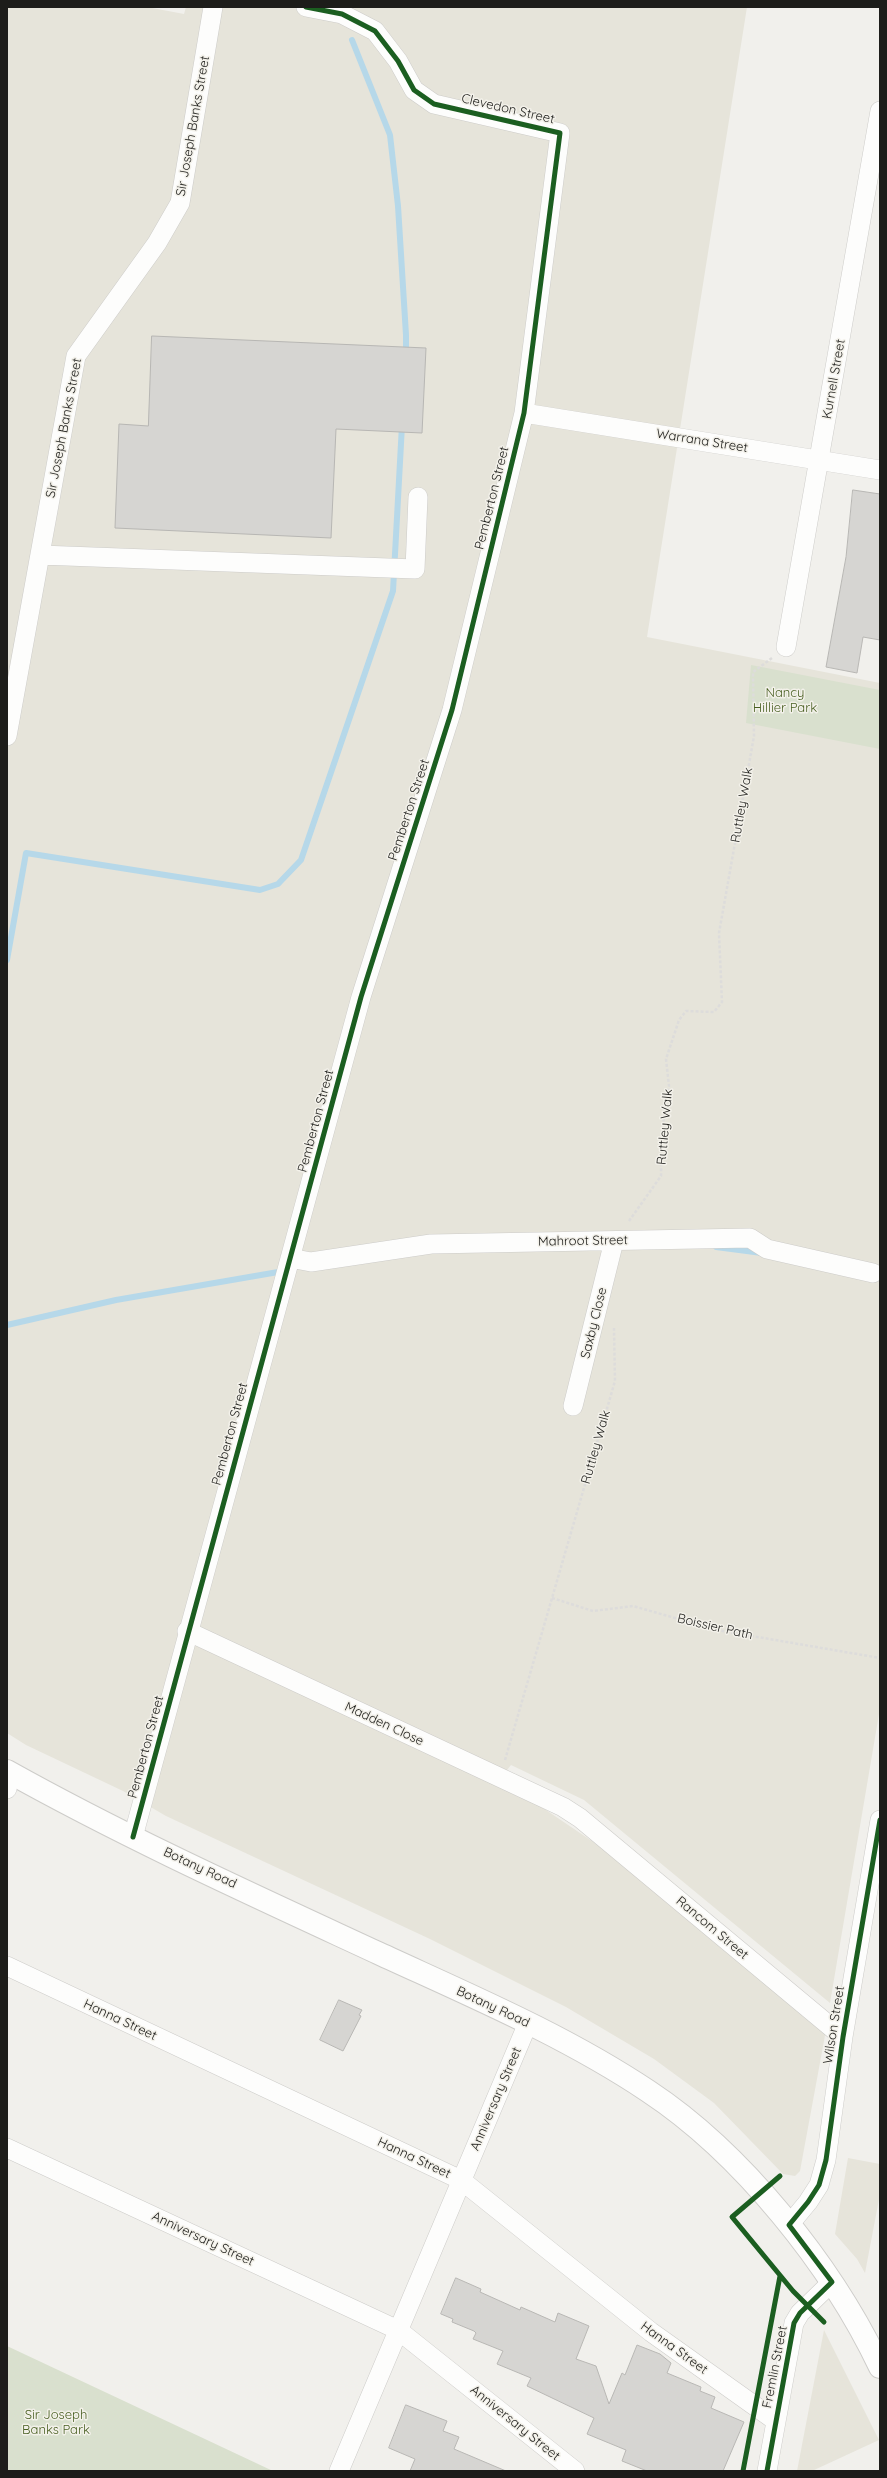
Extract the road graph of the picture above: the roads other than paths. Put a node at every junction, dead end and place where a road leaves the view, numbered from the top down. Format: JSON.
{"nodes":[{"id":1,"x":213,"y":7,"type":"edge"},
{"id":2,"x":306,"y":7,"type":"edge"},
{"id":3,"x":880,"y":111,"type":"edge"},
{"id":4,"x":524,"y":413,"type":"junction"},
{"id":5,"x":820,"y":460,"type":"junction"},
{"id":6,"x":880,"y":470,"type":"edge"},
{"id":7,"x":418,"y":497,"type":"dead end"},
{"id":8,"x":40,"y":555,"type":"junction"},
{"id":9,"x":786,"y":647,"type":"road end"},
{"id":10,"x":13,"y":671,"type":"edge"},
{"id":11,"x":7,"y":736,"type":"edge"},
{"id":12,"x":621,"y":1241,"type":"junction"},
{"id":13,"x":290,"y":1258,"type":"junction"},
{"id":14,"x":873,"y":1273,"type":"dead end"},
{"id":15,"x":573,"y":1406,"type":"dead end"},
{"id":16,"x":187,"y":1631,"type":"junction"},
{"id":17,"x":8,"y":1778,"type":"edge"},
{"id":18,"x":580,"y":1818,"type":"joint"},
{"id":19,"x":880,"y":1820,"type":"edge"},
{"id":20,"x":133,"y":1837,"type":"junction"},
{"id":21,"x":868,"y":1888,"type":"junction"},
{"id":22,"x":880,"y":1912,"type":"edge"},
{"id":23,"x":7,"y":1966,"type":"edge"},
{"id":24,"x":528,"y":2023,"type":"junction"},
{"id":25,"x":843,"y":2037,"type":"junction"},
{"id":26,"x":7,"y":2148,"type":"edge"},
{"id":27,"x":461,"y":2180,"type":"junction"},
{"id":28,"x":789,"y":2225,"type":"junction"},
{"id":29,"x":832,"y":2282,"type":"junction"},
{"id":30,"x":398,"y":2330,"type":"junction"},
{"id":31,"x":880,"y":2367,"type":"edge"},
{"id":32,"x":776,"y":2422,"type":"junction"},
{"id":33,"x":338,"y":2471,"type":"edge"},
{"id":34,"x":575,"y":2471,"type":"edge"},
{"id":35,"x":767,"y":2471,"type":"edge"}],
"edges":[{"from":1,"to":8,"type":"street","name":"Sir Joseph Banks Street"},
{"from":2,"to":4,"type":"street","name":"Clevedon Street"},
{"from":3,"to":5,"type":"street","name":"Kurnell Street"},
{"from":4,"to":5,"type":"street","name":"Warrana Street"},
{"from":4,"to":13,"type":"street","name":"Pemberton Street"},
{"from":5,"to":6,"type":"street","name":"Warrana Street"},
{"from":5,"to":9,"type":"street","name":"Kurnell Street"},
{"from":7,"to":8,"type":"street"},
{"from":8,"to":10,"type":"street","name":"Sir Joseph Banks Street"},
{"from":10,"to":11,"type":"street","name":"Sir Joseph Banks Street"},
{"from":12,"to":13,"type":"street","name":"Mahroot Street"},
{"from":12,"to":14,"type":"street","name":"Mahroot Street"},
{"from":12,"to":15,"type":"street","name":"Saxby Close"},
{"from":13,"to":16,"type":"street","name":"Pemberton Street"},
{"from":16,"to":18,"type":"street","name":"Madden Close"},
{"from":16,"to":20,"type":"street","name":"Pemberton Street"},
{"from":17,"to":20,"type":"main road","name":"Botany Road"},
{"from":18,"to":25,"type":"street","name":"Rancom Street"},
{"from":19,"to":21,"type":"street","name":"Wilson Street"},
{"from":20,"to":24,"type":"main road","name":"Botany Road"},
{"from":21,"to":22,"type":"street"},
{"from":21,"to":25,"type":"street","name":"Wilson Street"},
{"from":23,"to":27,"type":"street","name":"Hanna Street"},
{"from":24,"to":27,"type":"street","name":"Anniversary Street"},
{"from":24,"to":28,"type":"main road","name":"Botany Road"},
{"from":25,"to":28,"type":"street","name":"Wilson Street"},
{"from":26,"to":30,"type":"street","name":"Anniversary Street"},
{"from":27,"to":30,"type":"street","name":"Anniversary Street"},
{"from":27,"to":32,"type":"street","name":"Hanna Street"},
{"from":28,"to":29,"type":"main road","name":"Botany Road"},
{"from":29,"to":31,"type":"main road","name":"Botany Road"},
{"from":29,"to":32,"type":"street","name":"Fremlin Street"},
{"from":30,"to":33,"type":"street","name":"Anniversary Street"},
{"from":30,"to":34,"type":"street","name":"Anniversary Street"},
{"from":32,"to":35,"type":"street","name":"Fremlin Street"}]}
